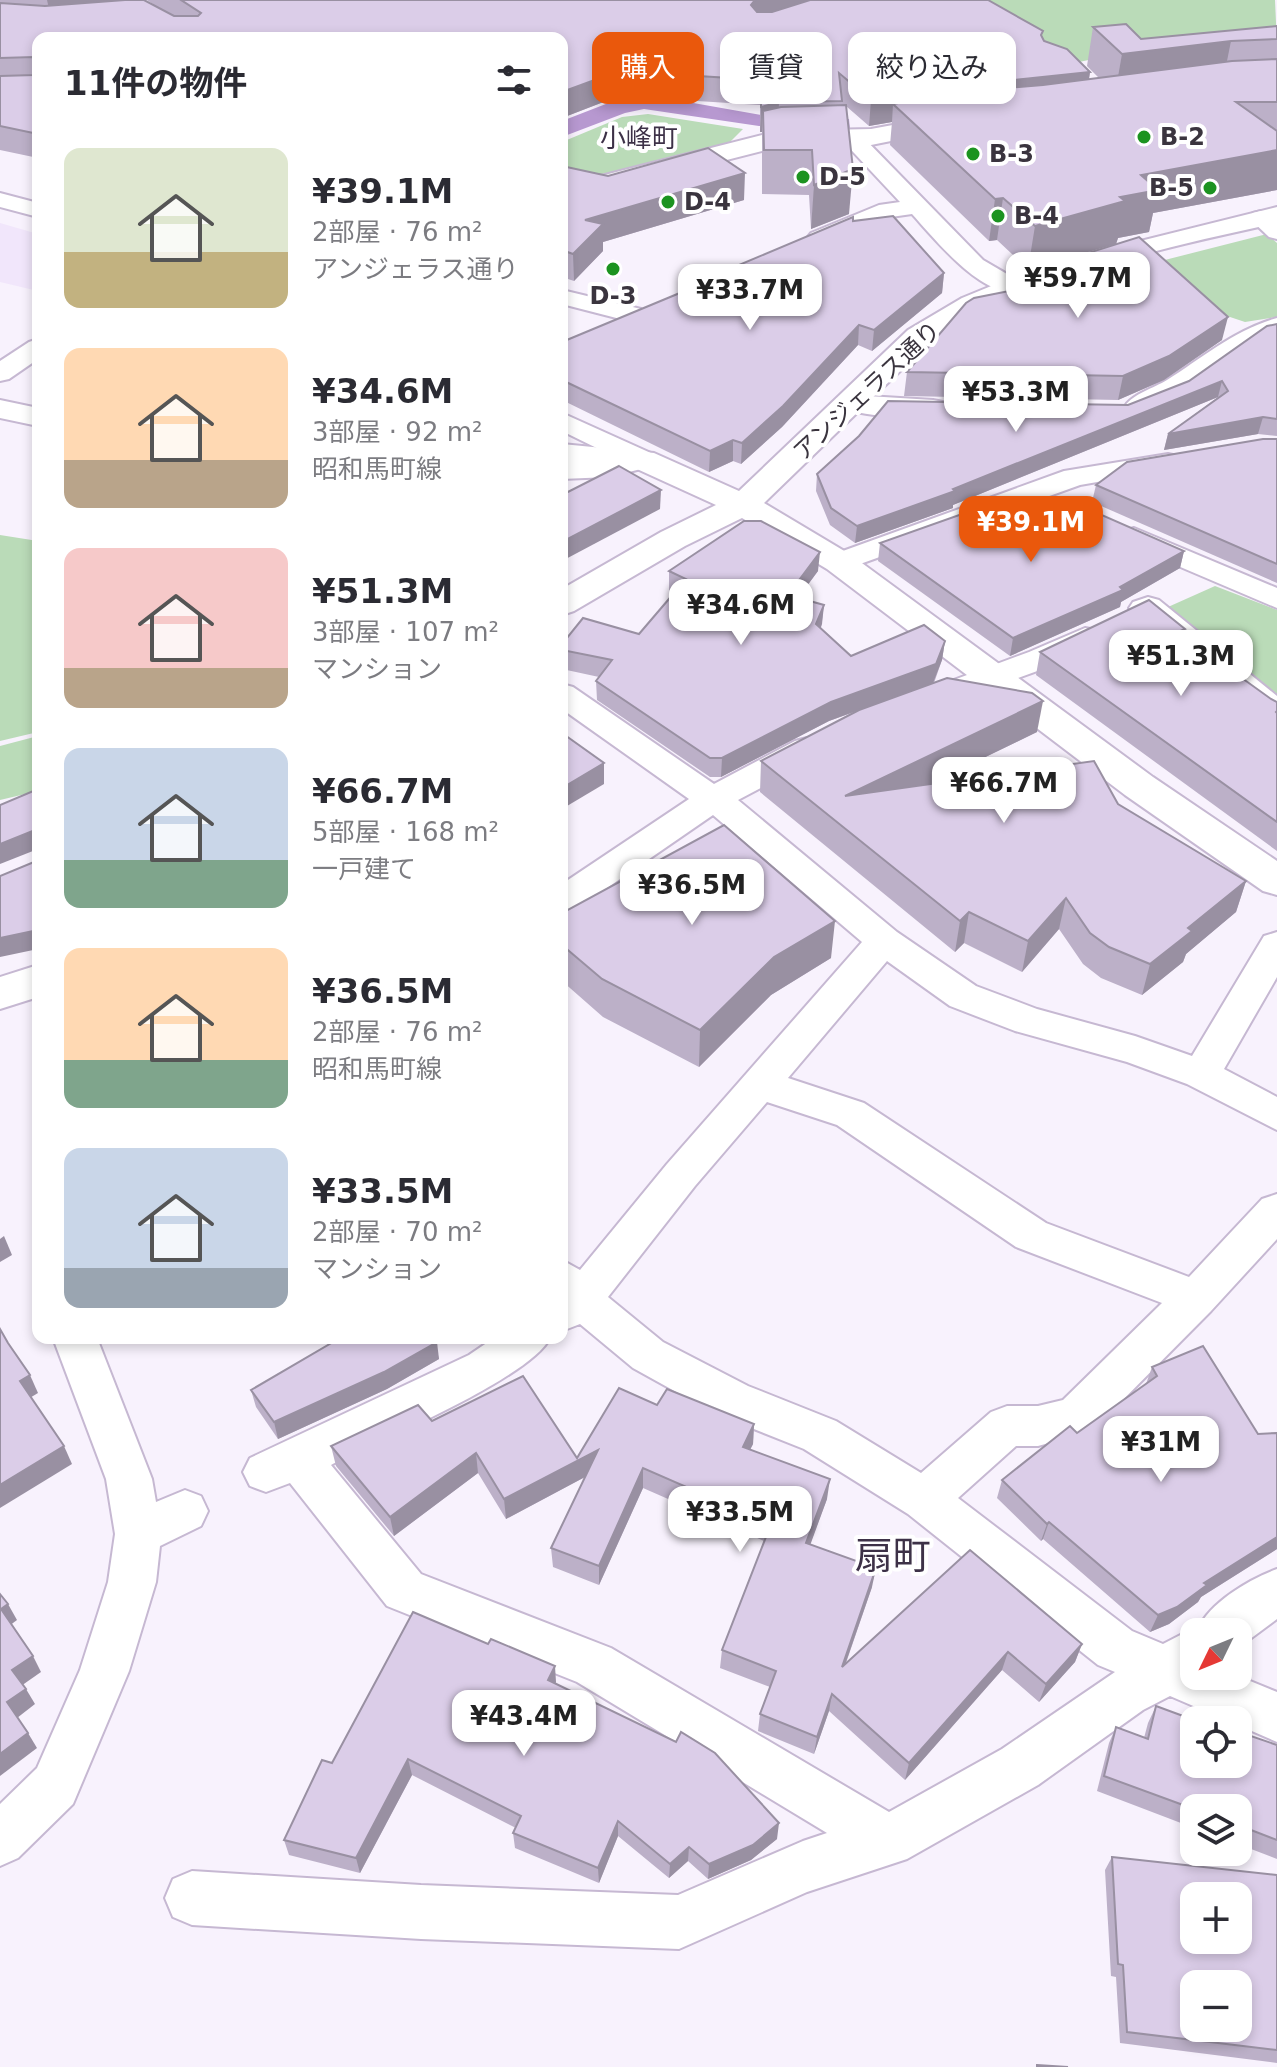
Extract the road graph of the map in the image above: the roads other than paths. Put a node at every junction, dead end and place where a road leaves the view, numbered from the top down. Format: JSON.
{"nodes":[{"id":1,"x":967,"y":121,"type":"edge"},
{"id":2,"x":851,"y":138,"type":"junction"},
{"id":3,"x":568,"y":182,"type":"edge"},
{"id":4,"x":0,"y":200,"type":"edge"},
{"id":5,"x":916,"y":207,"type":"junction"},
{"id":6,"x":32,"y":208,"type":"edge"},
{"id":7,"x":1272,"y":221,"type":"edge"},
{"id":8,"x":802,"y":245,"type":"edge"},
{"id":9,"x":1010,"y":286,"type":"junction"},
{"id":10,"x":568,"y":298,"type":"edge"},
{"id":11,"x":661,"y":303,"type":"edge"},
{"id":12,"x":632,"y":314,"type":"junction"},
{"id":13,"x":1277,"y":326,"type":"edge"},
{"id":14,"x":590,"y":334,"type":"edge"},
{"id":15,"x":32,"y":351,"type":"edge"},
{"id":16,"x":0,"y":373,"type":"edge"},
{"id":17,"x":851,"y":403,"type":"junction"},
{"id":18,"x":0,"y":409,"type":"edge"},
{"id":19,"x":960,"y":409,"type":"edge"},
{"id":20,"x":32,"y":416,"type":"edge"},
{"id":21,"x":568,"y":424,"type":"edge"},
{"id":22,"x":568,"y":454,"type":"edge"},
{"id":23,"x":1198,"y":458,"type":"edge"},
{"id":24,"x":643,"y":460,"type":"junction"},
{"id":25,"x":1139,"y":466,"type":"junction"},
{"id":26,"x":568,"y":471,"type":"edge"},
{"id":27,"x":1034,"y":490,"type":"junction"},
{"id":28,"x":743,"y":505,"type":"junction"},
{"id":29,"x":1075,"y":509,"type":"edge"},
{"id":30,"x":1115,"y":528,"type":"edge"},
{"id":31,"x":839,"y":562,"type":"junction"},
{"id":32,"x":1277,"y":599,"type":"edge"},
{"id":33,"x":568,"y":600,"type":"edge"},
{"id":34,"x":993,"y":678,"type":"junction"},
{"id":35,"x":568,"y":698,"type":"edge"},
{"id":36,"x":895,"y":712,"type":"edge"},
{"id":37,"x":1277,"y":713,"type":"edge"},
{"id":38,"x":828,"y":739,"type":"edge"},
{"id":39,"x":714,"y":798,"type":"junction"},
{"id":40,"x":1277,"y":881,"type":"edge"},
{"id":41,"x":568,"y":897,"type":"edge"},
{"id":42,"x":884,"y":941,"type":"junction"},
{"id":43,"x":1277,"y":945,"type":"edge"},
{"id":44,"x":32,"y":983,"type":"edge"},
{"id":45,"x":0,"y":993,"type":"edge"},
{"id":46,"x":1201,"y":1074,"type":"junction"},
{"id":47,"x":763,"y":1083,"type":"junction"},
{"id":48,"x":1277,"y":1115,"type":"edge"},
{"id":49,"x":1277,"y":1211,"type":"edge"},
{"id":50,"x":568,"y":1297,"type":"edge"},
{"id":51,"x":1196,"y":1298,"type":"junction"},
{"id":52,"x":87,"y":1344,"type":"edge"},
{"id":53,"x":519,"y":1344,"type":"edge"},
{"id":54,"x":924,"y":1499,"type":"junction"},
{"id":55,"x":185,"y":1511,"type":"dead end"},
{"id":56,"x":138,"y":1534,"type":"junction"},
{"id":57,"x":1277,"y":1591,"type":"edge"},
{"id":58,"x":1240,"y":1618,"type":"edge"},
{"id":59,"x":1180,"y":1662,"type":"edge"},
{"id":60,"x":1229,"y":1690,"type":"edge"},
{"id":61,"x":1277,"y":1717,"type":"edge"},
{"id":62,"x":0,"y":1840,"type":"edge"},
{"id":63,"x":889,"y":1841,"type":"junction"},
{"id":64,"x":192,"y":1898,"type":"dead end"}],
"edges":[{"from":1,"to":2,"type":"street"},
{"from":2,"to":3,"type":"street"},
{"from":2,"to":5,"type":"street"},
{"from":4,"to":6,"type":"street"},
{"from":5,"to":8,"type":"street"},
{"from":5,"to":9,"type":"street"},
{"from":7,"to":9,"type":"street","name":"アンジェラス通り"},
{"from":9,"to":17,"type":"street","name":"アンジェラス通り"},
{"from":10,"to":12,"type":"street"},
{"from":11,"to":12,"type":"street"},
{"from":12,"to":14,"type":"street"},
{"from":13,"to":25,"type":"street"},
{"from":15,"to":16,"type":"street"},
{"from":17,"to":19,"type":"street"},
{"from":17,"to":28,"type":"street","name":"アンジェラス通り"},
{"from":18,"to":20,"type":"street"},
{"from":21,"to":24,"type":"street"},
{"from":22,"to":24,"type":"street"},
{"from":23,"to":25,"type":"street"},
{"from":24,"to":26,"type":"street"},
{"from":24,"to":28,"type":"street"},
{"from":25,"to":27,"type":"street"},
{"from":27,"to":29,"type":"street"},
{"from":27,"to":31,"type":"street"},
{"from":28,"to":31,"type":"street"},
{"from":28,"to":33,"type":"street","name":"アンジェラス通り"},
{"from":30,"to":32,"type":"street"},
{"from":31,"to":34,"type":"street"},
{"from":34,"to":36,"type":"street"},
{"from":34,"to":37,"type":"street"},
{"from":34,"to":40,"type":"street"},
{"from":35,"to":39,"type":"street"},
{"from":38,"to":39,"type":"street"},
{"from":39,"to":41,"type":"street"},
{"from":39,"to":42,"type":"street"},
{"from":42,"to":46,"type":"street"},
{"from":42,"to":47,"type":"street"},
{"from":43,"to":46,"type":"street"},
{"from":44,"to":45,"type":"street"},
{"from":46,"to":48,"type":"street"},
{"from":47,"to":50,"type":"street"},
{"from":47,"to":51,"type":"street"},
{"from":49,"to":51,"type":"street"},
{"from":50,"to":54,"type":"street"},
{"from":51,"to":54,"type":"street"},
{"from":52,"to":56,"type":"street"},
{"from":53,"to":63,"type":"street"},
{"from":54,"to":59,"type":"street"},
{"from":55,"to":56,"type":"street"},
{"from":56,"to":62,"type":"street"},
{"from":57,"to":58,"type":"street"},
{"from":59,"to":63,"type":"street"},
{"from":60,"to":61,"type":"street"},
{"from":63,"to":64,"type":"street"}]}
